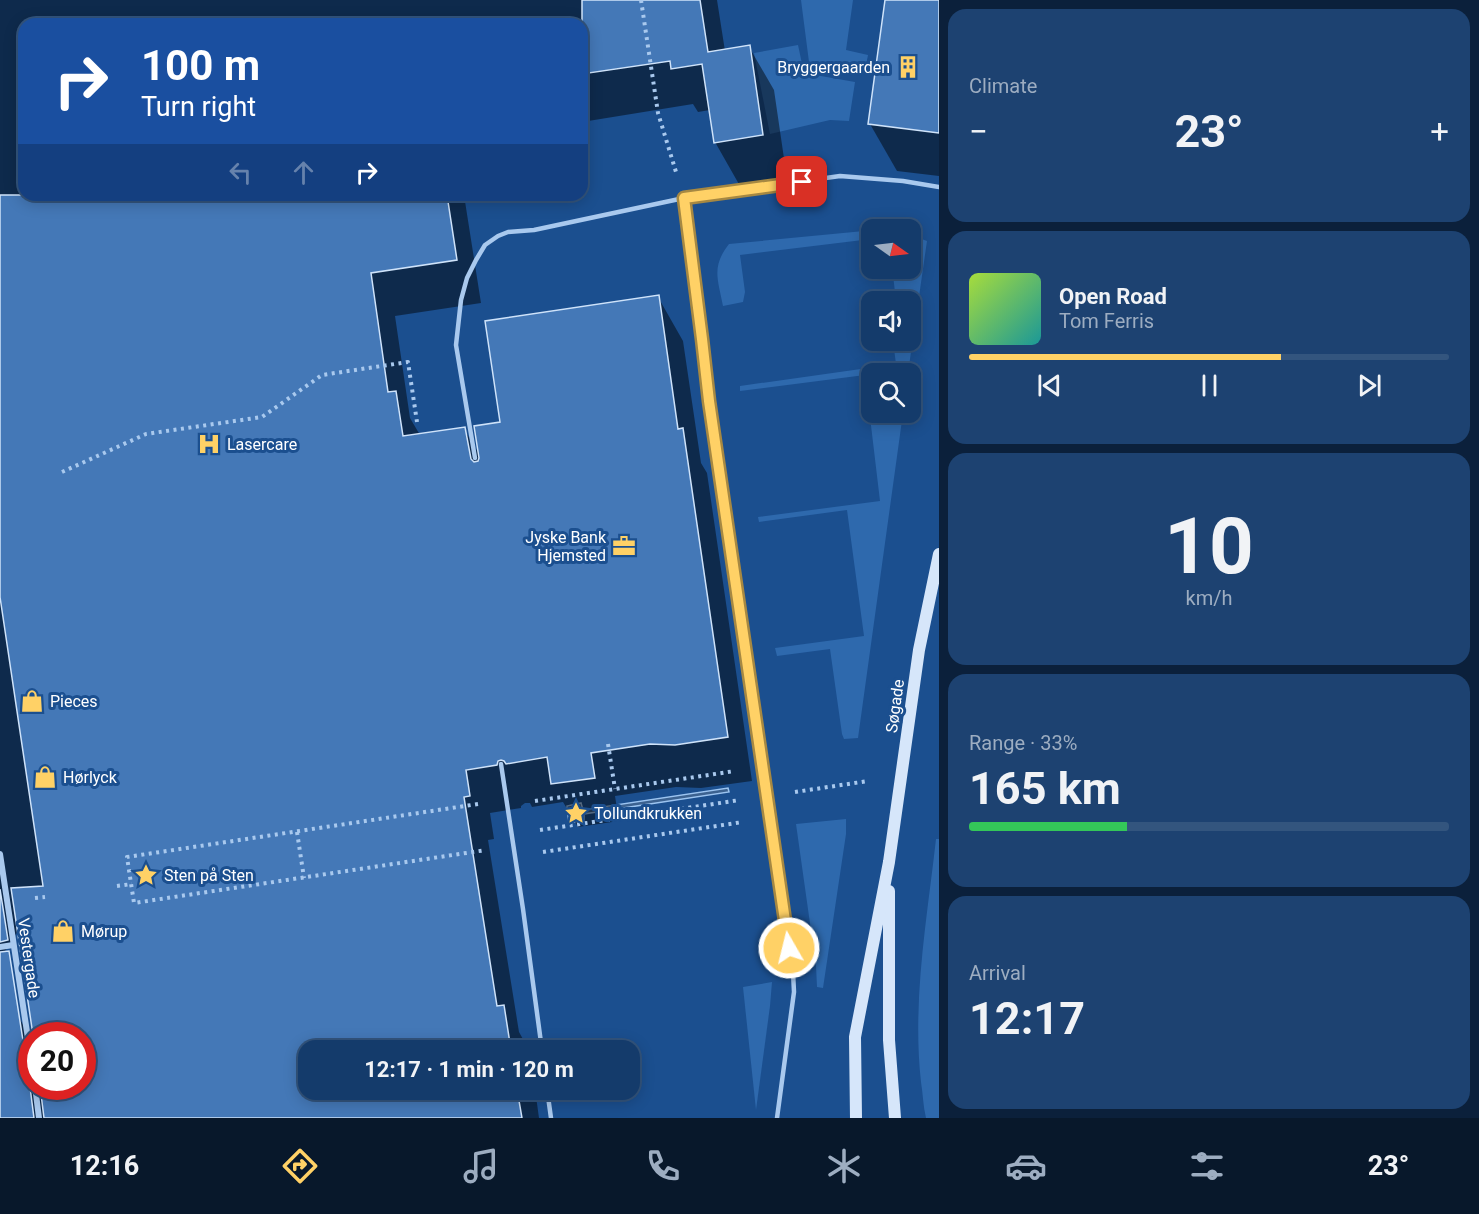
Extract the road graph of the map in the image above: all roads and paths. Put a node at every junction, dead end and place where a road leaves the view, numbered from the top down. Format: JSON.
{"nodes":[{"id":1,"x":641,"y":0,"type":"edge"},
{"id":2,"x":939,"y":187,"type":"edge"},
{"id":3,"x":684,"y":198,"type":"junction"},
{"id":4,"x":417,"y":422,"type":"dead end"},
{"id":5,"x":476,"y":458,"type":"dead end"},
{"id":6,"x":62,"y":472,"type":"dead end"},
{"id":7,"x":939,"y":554,"type":"edge"},
{"id":8,"x":608,"y":744,"type":"dead end"},
{"id":9,"x":501,"y":764,"type":"dead end"},
{"id":10,"x":704,"y":775,"type":"dead end"},
{"id":11,"x":902,"y":776,"type":"junction"},
{"id":12,"x":615,"y":789,"type":"junction"},
{"id":13,"x":767,"y":796,"type":"junction"},
{"id":14,"x":507,"y":802,"type":"junction"},
{"id":15,"x":710,"y":804,"type":"dead end"},
{"id":16,"x":770,"y":818,"type":"junction"},
{"id":17,"x":297,"y":832,"type":"junction"},
{"id":18,"x":511,"y":832,"type":"junction"},
{"id":19,"x":0,"y":854,"type":"edge"},
{"id":20,"x":460,"y":854,"type":"dead end"},
{"id":21,"x":515,"y":856,"type":"junction"},
{"id":22,"x":889,"y":862,"type":"junction"},
{"id":23,"x":304,"y":878,"type":"junction"},
{"id":24,"x":132,"y":884,"type":"junction"},
{"id":25,"x":117,"y":886,"type":"dead end"},
{"id":26,"x":13,"y":945,"type":"junction"},
{"id":27,"x":0,"y":947,"type":"edge"},
{"id":28,"x":25,"y":1022,"type":"edge"},
{"id":29,"x":541,"y":1040,"type":"edge"},
{"id":30,"x":37,"y":1100,"type":"edge"},
{"id":31,"x":549,"y":1100,"type":"edge"},
{"id":32,"x":39,"y":1118,"type":"edge"},
{"id":33,"x":551,"y":1118,"type":"edge"},
{"id":34,"x":777,"y":1118,"type":"edge"},
{"id":35,"x":856,"y":1118,"type":"edge"},
{"id":36,"x":895,"y":1118,"type":"edge"}],
"edges":[{"from":1,"to":3,"type":"path"},
{"from":2,"to":3,"type":"lane"},
{"from":3,"to":5,"type":"lane"},
{"from":3,"to":13,"type":"lane"},
{"from":4,"to":6,"type":"path"},
{"from":7,"to":11,"type":"street","name":"Søgade"},
{"from":8,"to":12,"type":"path"},
{"from":9,"to":14,"type":"lane"},
{"from":10,"to":12,"type":"path"},
{"from":11,"to":13,"type":"path"},
{"from":11,"to":22,"type":"street","name":"Søgade"},
{"from":12,"to":14,"type":"path"},
{"from":13,"to":16,"type":"lane"},
{"from":14,"to":17,"type":"path"},
{"from":14,"to":18,"type":"lane"},
{"from":15,"to":18,"type":"path"},
{"from":16,"to":21,"type":"path"},
{"from":16,"to":34,"type":"lane"},
{"from":17,"to":23,"type":"path"},
{"from":17,"to":24,"type":"path"},
{"from":18,"to":21,"type":"lane"},
{"from":19,"to":26,"type":"street","name":"Vestergade"},
{"from":20,"to":23,"type":"path"},
{"from":21,"to":29,"type":"lane"},
{"from":22,"to":35,"type":"street","name":"Søgade"},
{"from":22,"to":36,"type":"street","name":"Søgade"},
{"from":23,"to":24,"type":"path"},
{"from":24,"to":25,"type":"path"},
{"from":26,"to":27,"type":"street"},
{"from":26,"to":28,"type":"street","name":"Vestergade"},
{"from":30,"to":32,"type":"street"},
{"from":31,"to":33,"type":"lane"}]}
